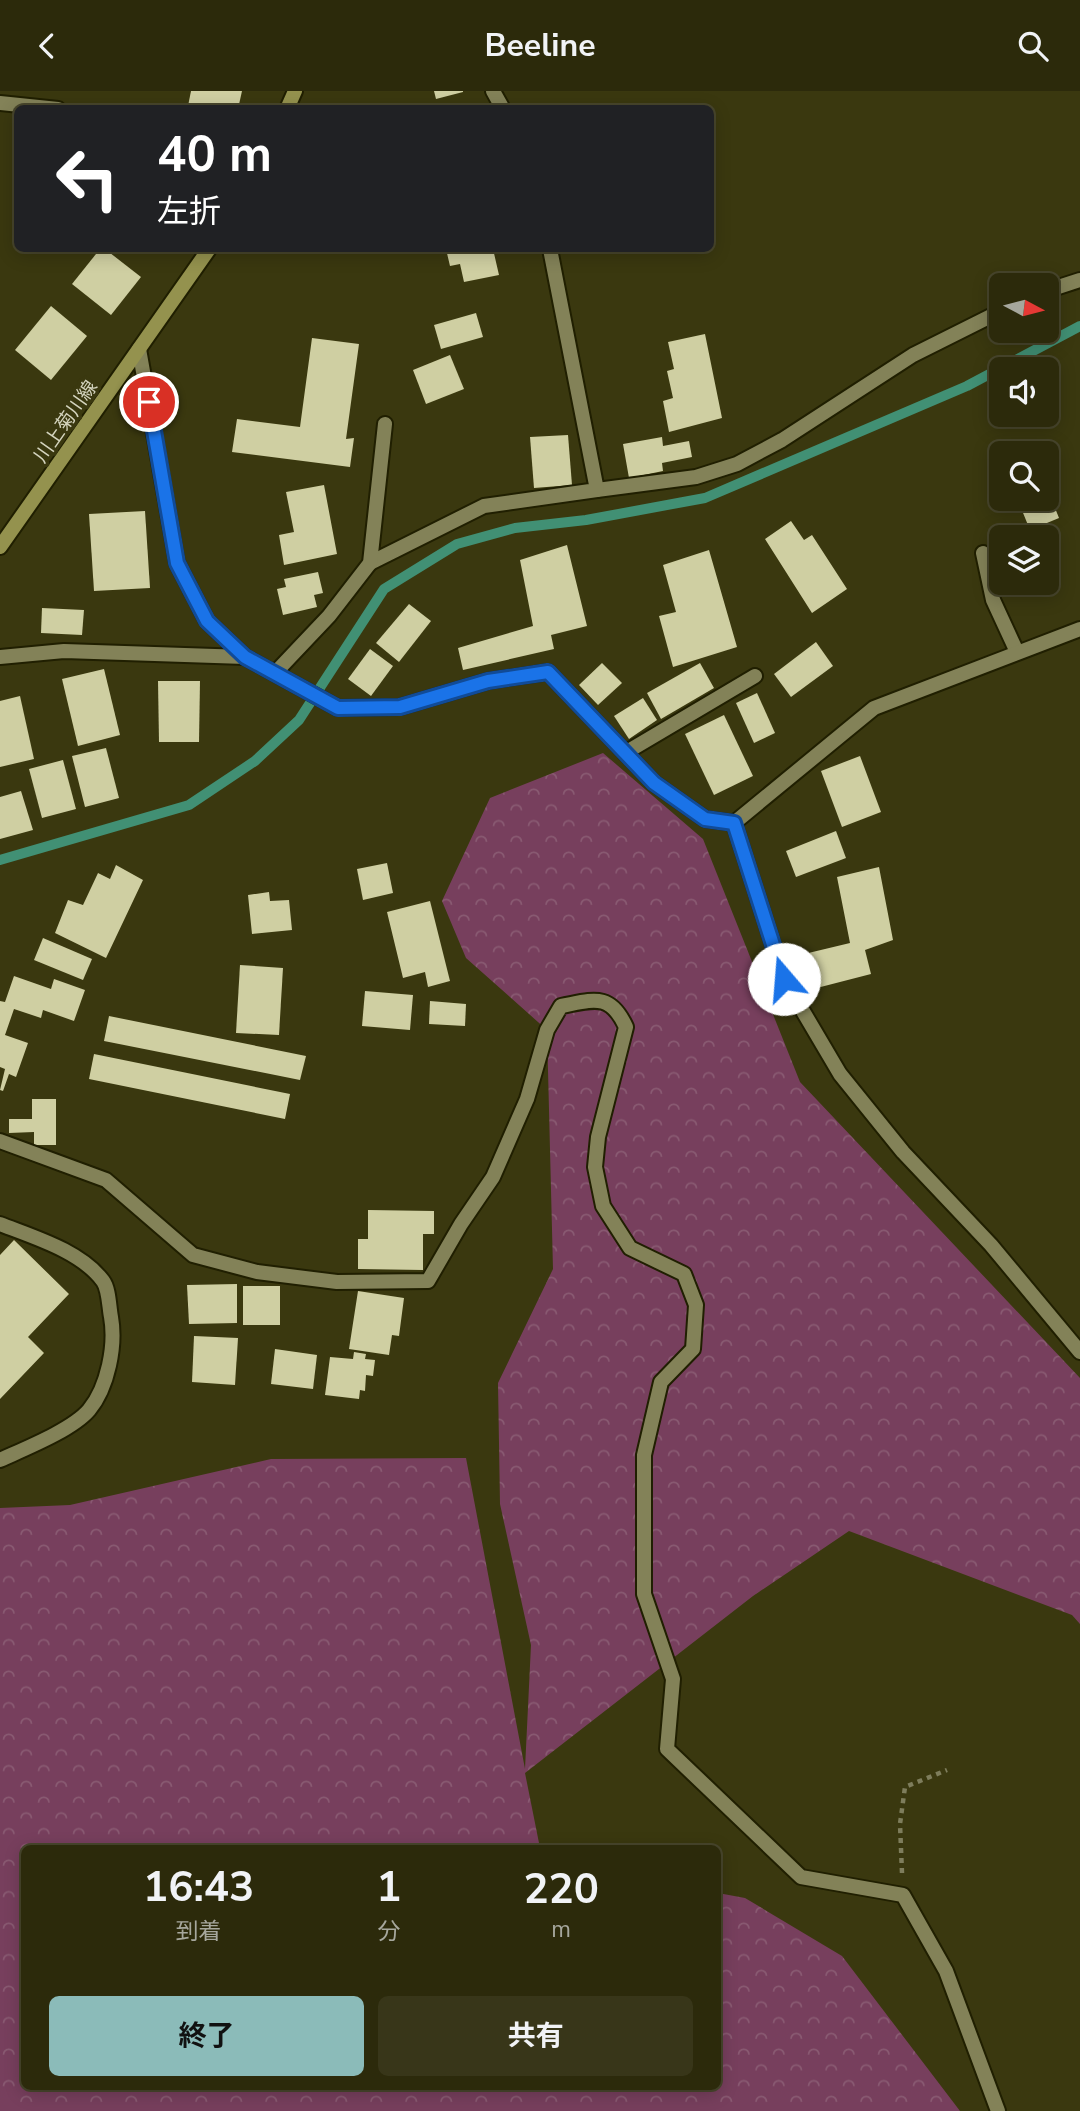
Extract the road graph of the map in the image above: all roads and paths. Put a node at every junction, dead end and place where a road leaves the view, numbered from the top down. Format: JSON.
{"nodes":[{"id":1,"x":0,"y":103,"type":"edge"},
{"id":2,"x":19,"y":105,"type":"edge"},
{"id":3,"x":207,"y":252,"type":"edge"},
{"id":4,"x":551,"y":252,"type":"edge"},
{"id":5,"x":1080,"y":280,"type":"edge"},
{"id":6,"x":1059,"y":287,"type":"edge"},
{"id":7,"x":989,"y":317,"type":"edge"},
{"id":8,"x":139,"y":349,"type":"junction"},
{"id":9,"x":385,"y":424,"type":"dead end"},
{"id":10,"x":597,"y":490,"type":"junction"},
{"id":11,"x":0,"y":547,"type":"edge"},
{"id":12,"x":983,"y":552,"type":"dead end"},
{"id":13,"x":370,"y":563,"type":"junction"},
{"id":14,"x":1080,"y":629,"type":"edge"},
{"id":15,"x":1017,"y":652,"type":"junction"},
{"id":16,"x":0,"y":657,"type":"edge"},
{"id":17,"x":245,"y":657,"type":"junction"},
{"id":18,"x":275,"y":673,"type":"junction"},
{"id":19,"x":755,"y":676,"type":"dead end"},
{"id":20,"x":625,"y":753,"type":"junction"},
{"id":21,"x":734,"y":823,"type":"junction"},
{"id":22,"x":0,"y":1140,"type":"edge"},
{"id":23,"x":0,"y":1224,"type":"edge"},
{"id":24,"x":1080,"y":1352,"type":"edge"},
{"id":25,"x":0,"y":1460,"type":"edge"},
{"id":26,"x":947,"y":1770,"type":"dead end"},
{"id":27,"x":903,"y":1895,"type":"junction"},
{"id":28,"x":998,"y":2111,"type":"edge"}],
"edges":[{"from":1,"to":2,"type":"street"},
{"from":3,"to":8,"type":"main road","name":"川上菊川線"},
{"from":4,"to":10,"type":"street"},
{"from":5,"to":6,"type":"street"},
{"from":7,"to":10,"type":"street"},
{"from":8,"to":11,"type":"main road","name":"川上菊川線"},
{"from":8,"to":17,"type":"street"},
{"from":9,"to":13,"type":"street"},
{"from":10,"to":13,"type":"street"},
{"from":12,"to":15,"type":"street"},
{"from":13,"to":18,"type":"street"},
{"from":14,"to":15,"type":"street"},
{"from":15,"to":21,"type":"street"},
{"from":16,"to":17,"type":"street"},
{"from":17,"to":18,"type":"street"},
{"from":18,"to":20,"type":"street"},
{"from":19,"to":20,"type":"street"},
{"from":20,"to":21,"type":"street"},
{"from":21,"to":24,"type":"street"},
{"from":22,"to":27,"type":"street"},
{"from":23,"to":25,"type":"street"},
{"from":26,"to":27,"type":"path"},
{"from":27,"to":28,"type":"street"}]}
